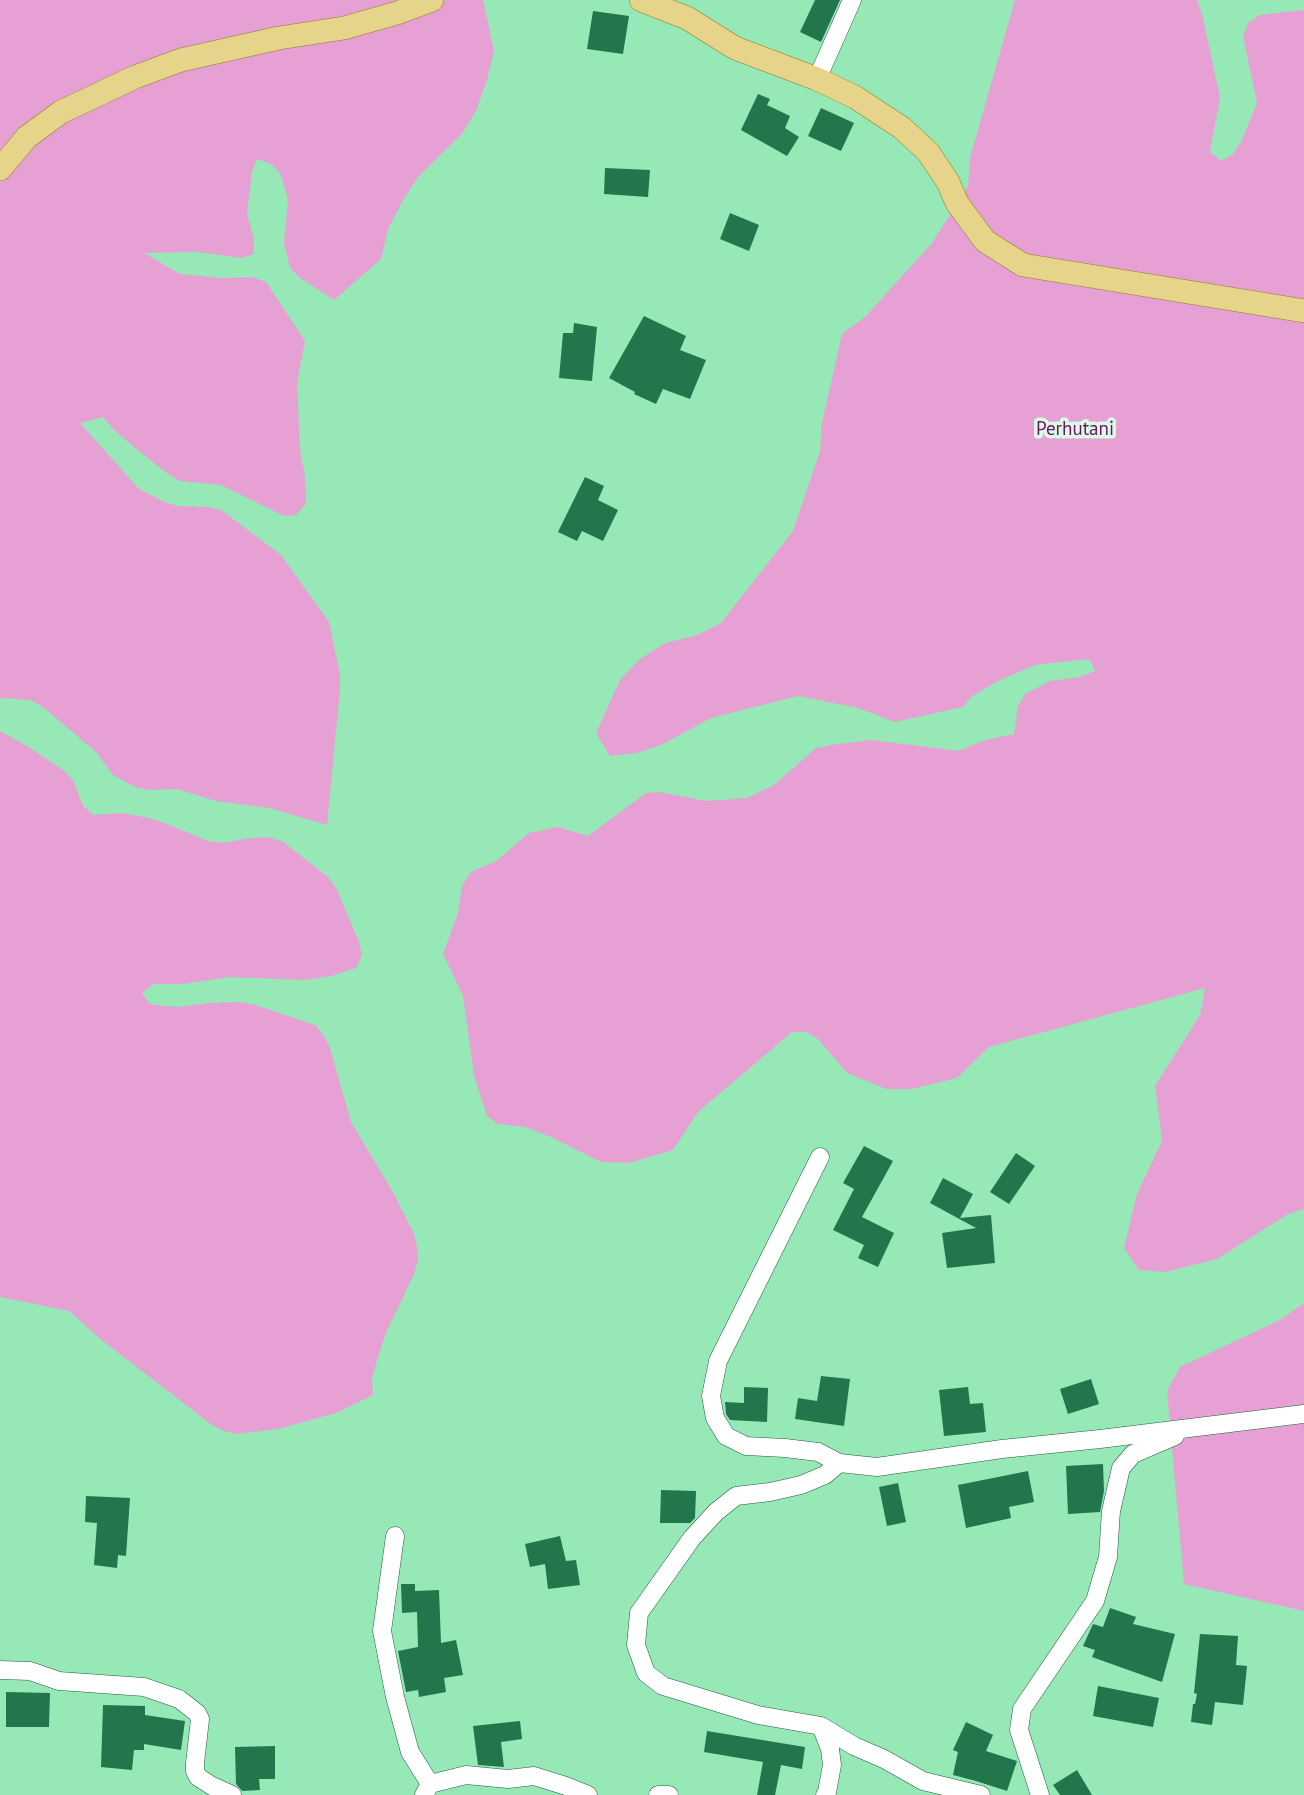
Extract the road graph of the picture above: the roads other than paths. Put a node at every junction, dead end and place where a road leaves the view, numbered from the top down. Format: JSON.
{"nodes":[{"id":1,"x":432,"y":0,"type":"edge"},
{"id":2,"x":641,"y":0,"type":"edge"},
{"id":3,"x":852,"y":0,"type":"edge"},
{"id":4,"x":817,"y":79,"type":"junction"},
{"id":5,"x":0,"y":169,"type":"edge"},
{"id":6,"x":1304,"y":311,"type":"edge"},
{"id":7,"x":820,"y":1157,"type":"dead end"},
{"id":8,"x":1304,"y":1414,"type":"edge"},
{"id":9,"x":1212,"y":1425,"type":"junction"},
{"id":10,"x":839,"y":1463,"type":"junction"},
{"id":11,"x":396,"y":1536,"type":"dead end"},
{"id":12,"x":0,"y":1670,"type":"edge"},
{"id":13,"x":821,"y":1726,"type":"junction"},
{"id":14,"x":427,"y":1790,"type":"edge"},
{"id":15,"x":232,"y":1795,"type":"edge"},
{"id":16,"x":588,"y":1795,"type":"edge"},
{"id":17,"x":658,"y":1795,"type":"edge"},
{"id":18,"x":668,"y":1795,"type":"edge"},
{"id":19,"x":825,"y":1795,"type":"edge"},
{"id":20,"x":981,"y":1795,"type":"edge"},
{"id":21,"x":1040,"y":1795,"type":"edge"}],
"edges":[{"from":1,"to":5,"type":"main road"},
{"from":2,"to":4,"type":"main road"},
{"from":3,"to":4,"type":"street"},
{"from":4,"to":6,"type":"main road"},
{"from":7,"to":10,"type":"street"},
{"from":8,"to":9,"type":"street"},
{"from":9,"to":10,"type":"street"},
{"from":9,"to":21,"type":"street"},
{"from":10,"to":13,"type":"street"},
{"from":11,"to":14,"type":"street"},
{"from":12,"to":15,"type":"street"},
{"from":13,"to":19,"type":"street"},
{"from":13,"to":20,"type":"street"},
{"from":14,"to":16,"type":"street"},
{"from":17,"to":18,"type":"street"}]}
